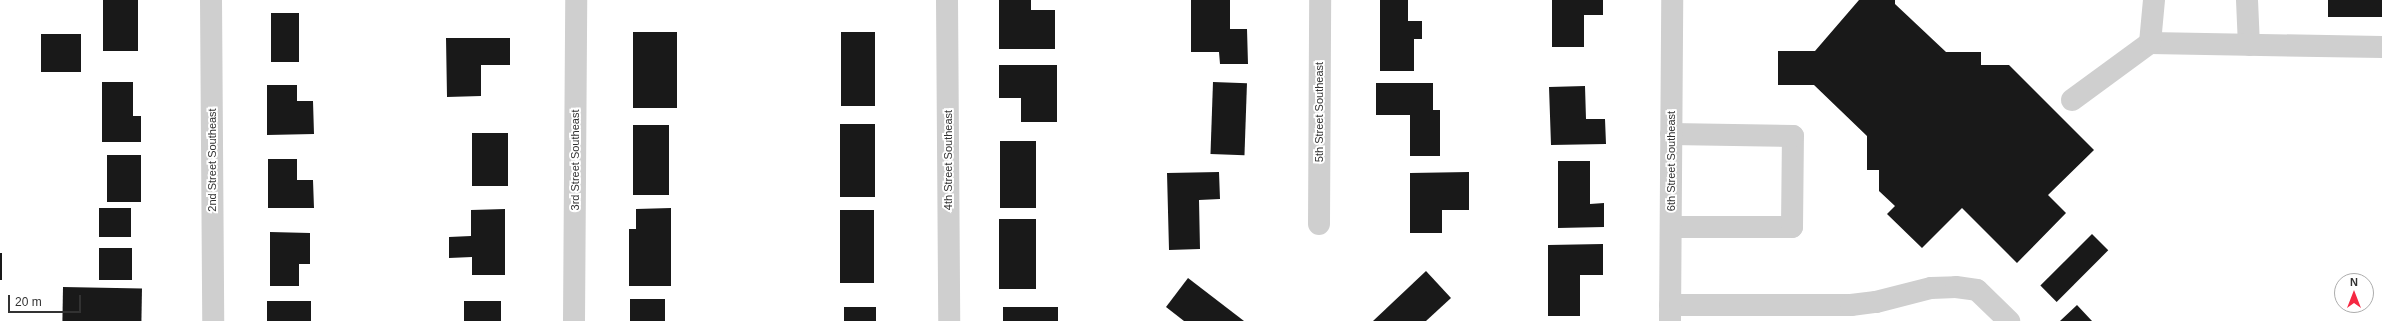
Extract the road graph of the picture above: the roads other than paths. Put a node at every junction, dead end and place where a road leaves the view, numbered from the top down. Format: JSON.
{"nodes":[{"id":1,"x":211,"y":0,"type":"edge"},
{"id":2,"x":576,"y":0,"type":"edge"},
{"id":3,"x":947,"y":0,"type":"edge"},
{"id":4,"x":1320,"y":0,"type":"edge"},
{"id":5,"x":1672,"y":0,"type":"edge"},
{"id":6,"x":2154,"y":0,"type":"edge"},
{"id":7,"x":2247,"y":0,"type":"edge"},
{"id":8,"x":2150,"y":43,"type":"junction"},
{"id":9,"x":2249,"y":44,"type":"junction"},
{"id":10,"x":2382,"y":46,"type":"edge"},
{"id":11,"x":2072,"y":100,"type":"dead end"},
{"id":12,"x":1671,"y":134,"type":"junction"},
{"id":13,"x":1319,"y":224,"type":"dead end"},
{"id":14,"x":1670,"y":227,"type":"junction"},
{"id":15,"x":1670,"y":313,"type":"edge"},
{"id":16,"x":213,"y":321,"type":"edge"},
{"id":17,"x":574,"y":321,"type":"edge"},
{"id":18,"x":948,"y":321,"type":"edge"},
{"id":19,"x":2009,"y":321,"type":"edge"}],
"edges":[{"from":1,"to":16,"type":"street","name":"2nd Street Southeast"},
{"from":2,"to":17,"type":"street","name":"3rd Street Southeast"},
{"from":3,"to":18,"type":"street","name":"4th Street Southeast"},
{"from":4,"to":13,"type":"street","name":"5th Street Southeast"},
{"from":5,"to":12,"type":"street","name":"6th Street Southeast"},
{"from":6,"to":8,"type":"street"},
{"from":7,"to":9,"type":"street"},
{"from":8,"to":9,"type":"street"},
{"from":8,"to":11,"type":"street"},
{"from":9,"to":10,"type":"street"},
{"from":12,"to":14,"type":"street","name":"6th Street Southeast"},
{"from":12,"to":14,"type":"street"},
{"from":14,"to":15,"type":"street","name":"6th Street Southeast"},
{"from":15,"to":19,"type":"street"}]}
